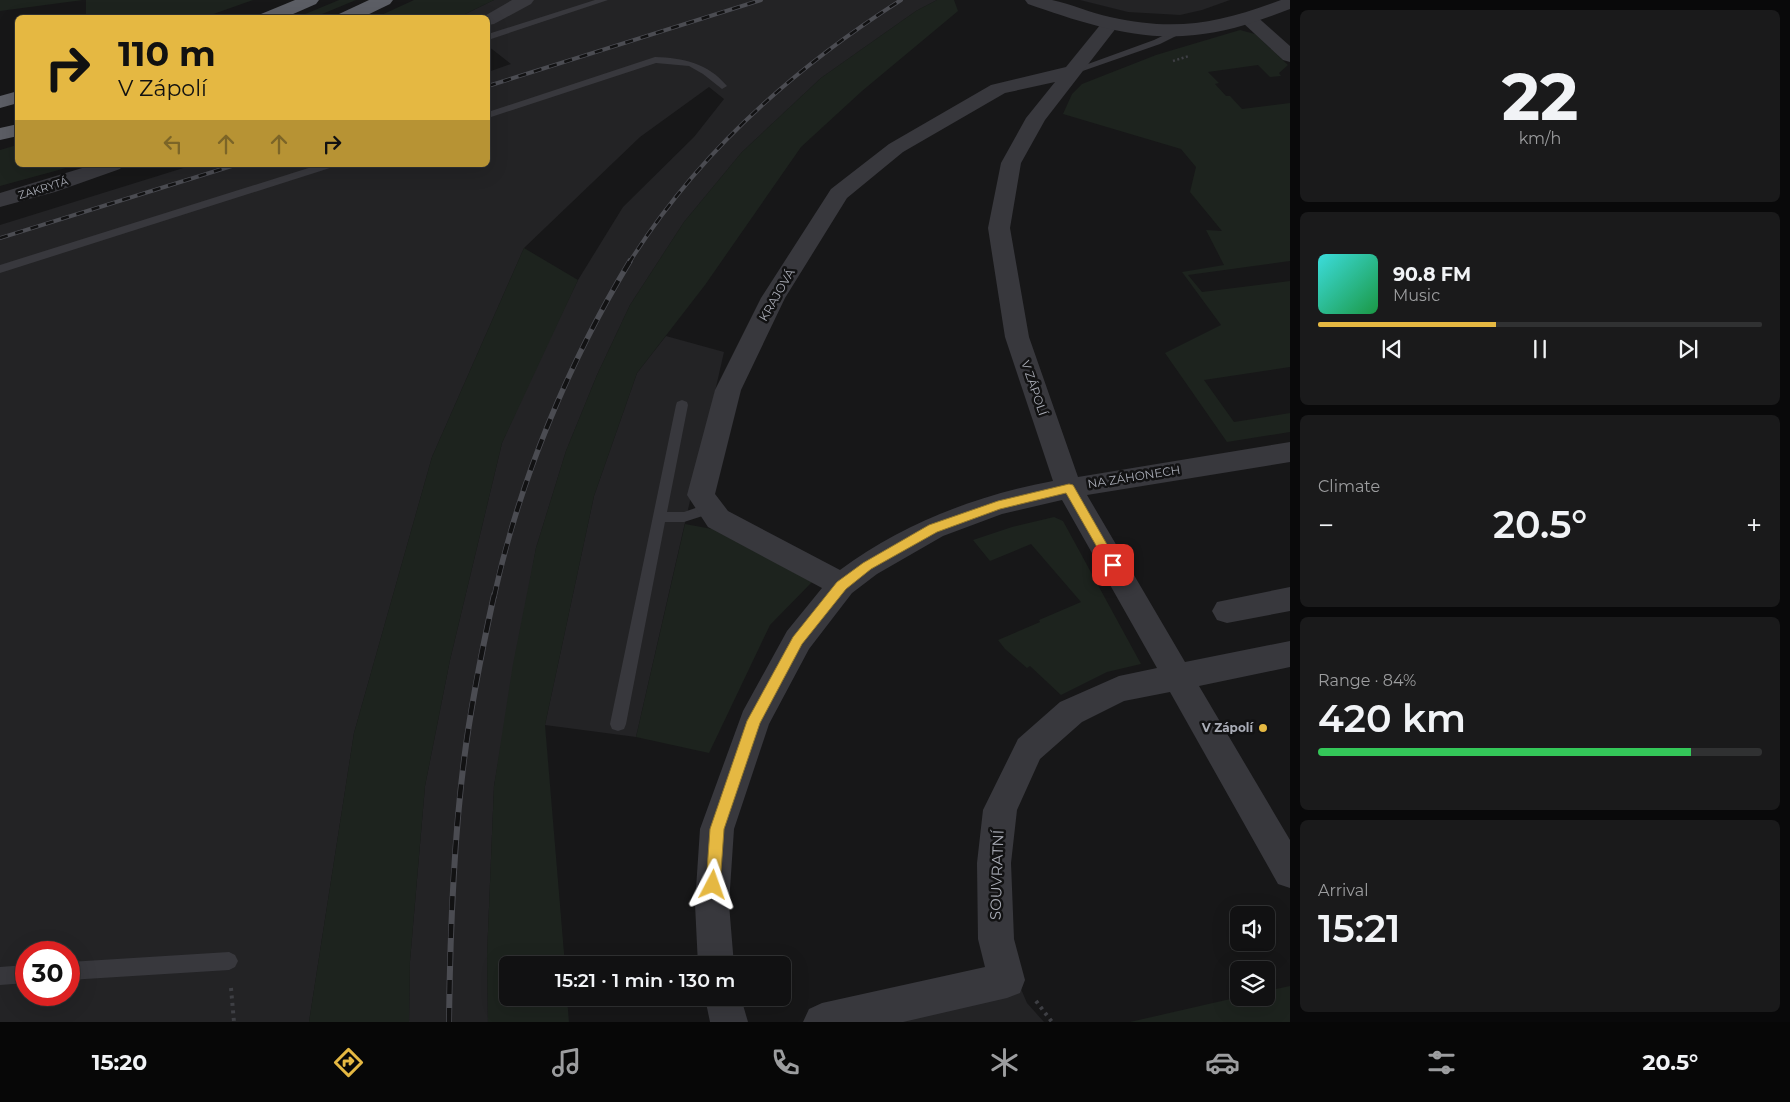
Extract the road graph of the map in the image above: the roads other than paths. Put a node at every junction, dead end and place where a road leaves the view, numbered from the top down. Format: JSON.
{"nodes":[{"id":1,"x":310,"y":0,"type":"edge"},
{"id":2,"x":384,"y":0,"type":"edge"},
{"id":3,"x":525,"y":0,"type":"edge"},
{"id":4,"x":604,"y":0,"type":"edge"},
{"id":5,"x":1034,"y":0,"type":"edge"},
{"id":6,"x":1290,"y":2,"type":"edge"},
{"id":7,"x":274,"y":15,"type":"edge"},
{"id":8,"x":352,"y":15,"type":"edge"},
{"id":9,"x":1248,"y":18,"type":"junction"},
{"id":10,"x":490,"y":19,"type":"edge"},
{"id":11,"x":1111,"y":23,"type":"junction"},
{"id":12,"x":1179,"y":31,"type":"junction"},
{"id":13,"x":490,"y":37,"type":"edge"},
{"id":14,"x":1290,"y":56,"type":"edge"},
{"id":15,"x":1071,"y":72,"type":"junction"},
{"id":16,"x":722,"y":86,"type":"dead end"},
{"id":17,"x":15,"y":98,"type":"edge"},
{"id":18,"x":0,"y":102,"type":"edge"},
{"id":19,"x":490,"y":114,"type":"edge"},
{"id":20,"x":15,"y":131,"type":"edge"},
{"id":21,"x":0,"y":134,"type":"edge"},
{"id":22,"x":107,"y":167,"type":"edge"},
{"id":23,"x":323,"y":167,"type":"edge"},
{"id":24,"x":0,"y":200,"type":"edge"},
{"id":25,"x":0,"y":270,"type":"edge"},
{"id":26,"x":682,"y":405,"type":"dead end"},
{"id":27,"x":1290,"y":452,"type":"edge"},
{"id":28,"x":1069,"y":488,"type":"junction"},
{"id":29,"x":710,"y":508,"type":"junction"},
{"id":30,"x":658,"y":517,"type":"junction"},
{"id":31,"x":842,"y":585,"type":"junction"},
{"id":32,"x":1290,"y":599,"type":"edge"},
{"id":33,"x":1227,"y":611,"type":"dead end"},
{"id":34,"x":1290,"y":654,"type":"edge"},
{"id":35,"x":1177,"y":676,"type":"junction"},
{"id":36,"x":618,"y":724,"type":"dead end"},
{"id":37,"x":1290,"y":872,"type":"edge"},
{"id":38,"x":715,"y":956,"type":"edge"},
{"id":39,"x":229,"y":961,"type":"road end"},
{"id":40,"x":80,"y":970,"type":"edge"},
{"id":41,"x":15,"y":975,"type":"edge"},
{"id":42,"x":0,"y":976,"type":"edge"},
{"id":43,"x":726,"y":1006,"type":"edge"},
{"id":44,"x":729,"y":1022,"type":"edge"},
{"id":45,"x":822,"y":1022,"type":"edge"}],
"edges":[{"from":1,"to":7,"type":"highway"},
{"from":2,"to":8,"type":"highway"},
{"from":3,"to":10,"type":"street"},
{"from":4,"to":13,"type":"lane"},
{"from":5,"to":11,"type":"street"},
{"from":6,"to":9,"type":"street"},
{"from":9,"to":12,"type":"street"},
{"from":9,"to":14,"type":"street"},
{"from":11,"to":12,"type":"street"},
{"from":11,"to":15,"type":"street","name":"V ZÁPOLÍ"},
{"from":12,"to":15,"type":"lane"},
{"from":15,"to":28,"type":"street","name":"V ZÁPOLÍ"},
{"from":15,"to":29,"type":"street","name":"KRAJOVÁ"},
{"from":16,"to":19,"type":"lane"},
{"from":17,"to":18,"type":"highway"},
{"from":20,"to":21,"type":"highway"},
{"from":22,"to":24,"type":"street","name":"ZAKRYTÁ"},
{"from":23,"to":25,"type":"lane"},
{"from":26,"to":30,"type":"lane"},
{"from":27,"to":28,"type":"street","name":"NA ZÁHONECH"},
{"from":28,"to":31,"type":"street","name":"NA ZÁHONECH"},
{"from":28,"to":35,"type":"street","name":"V ZÁPOLÍ"},
{"from":29,"to":30,"type":"lane"},
{"from":29,"to":31,"type":"street"},
{"from":30,"to":36,"type":"lane"},
{"from":31,"to":38,"type":"street","name":"NA ZÁHONECH"},
{"from":32,"to":33,"type":"street"},
{"from":34,"to":35,"type":"street","name":"SOUVRATNÍ"},
{"from":35,"to":37,"type":"street","name":"V ZÁPOLÍ"},
{"from":35,"to":45,"type":"street","name":"SOUVRATNÍ"},
{"from":39,"to":40,"type":"lane"},
{"from":41,"to":42,"type":"lane"},
{"from":43,"to":44,"type":"street"}]}
